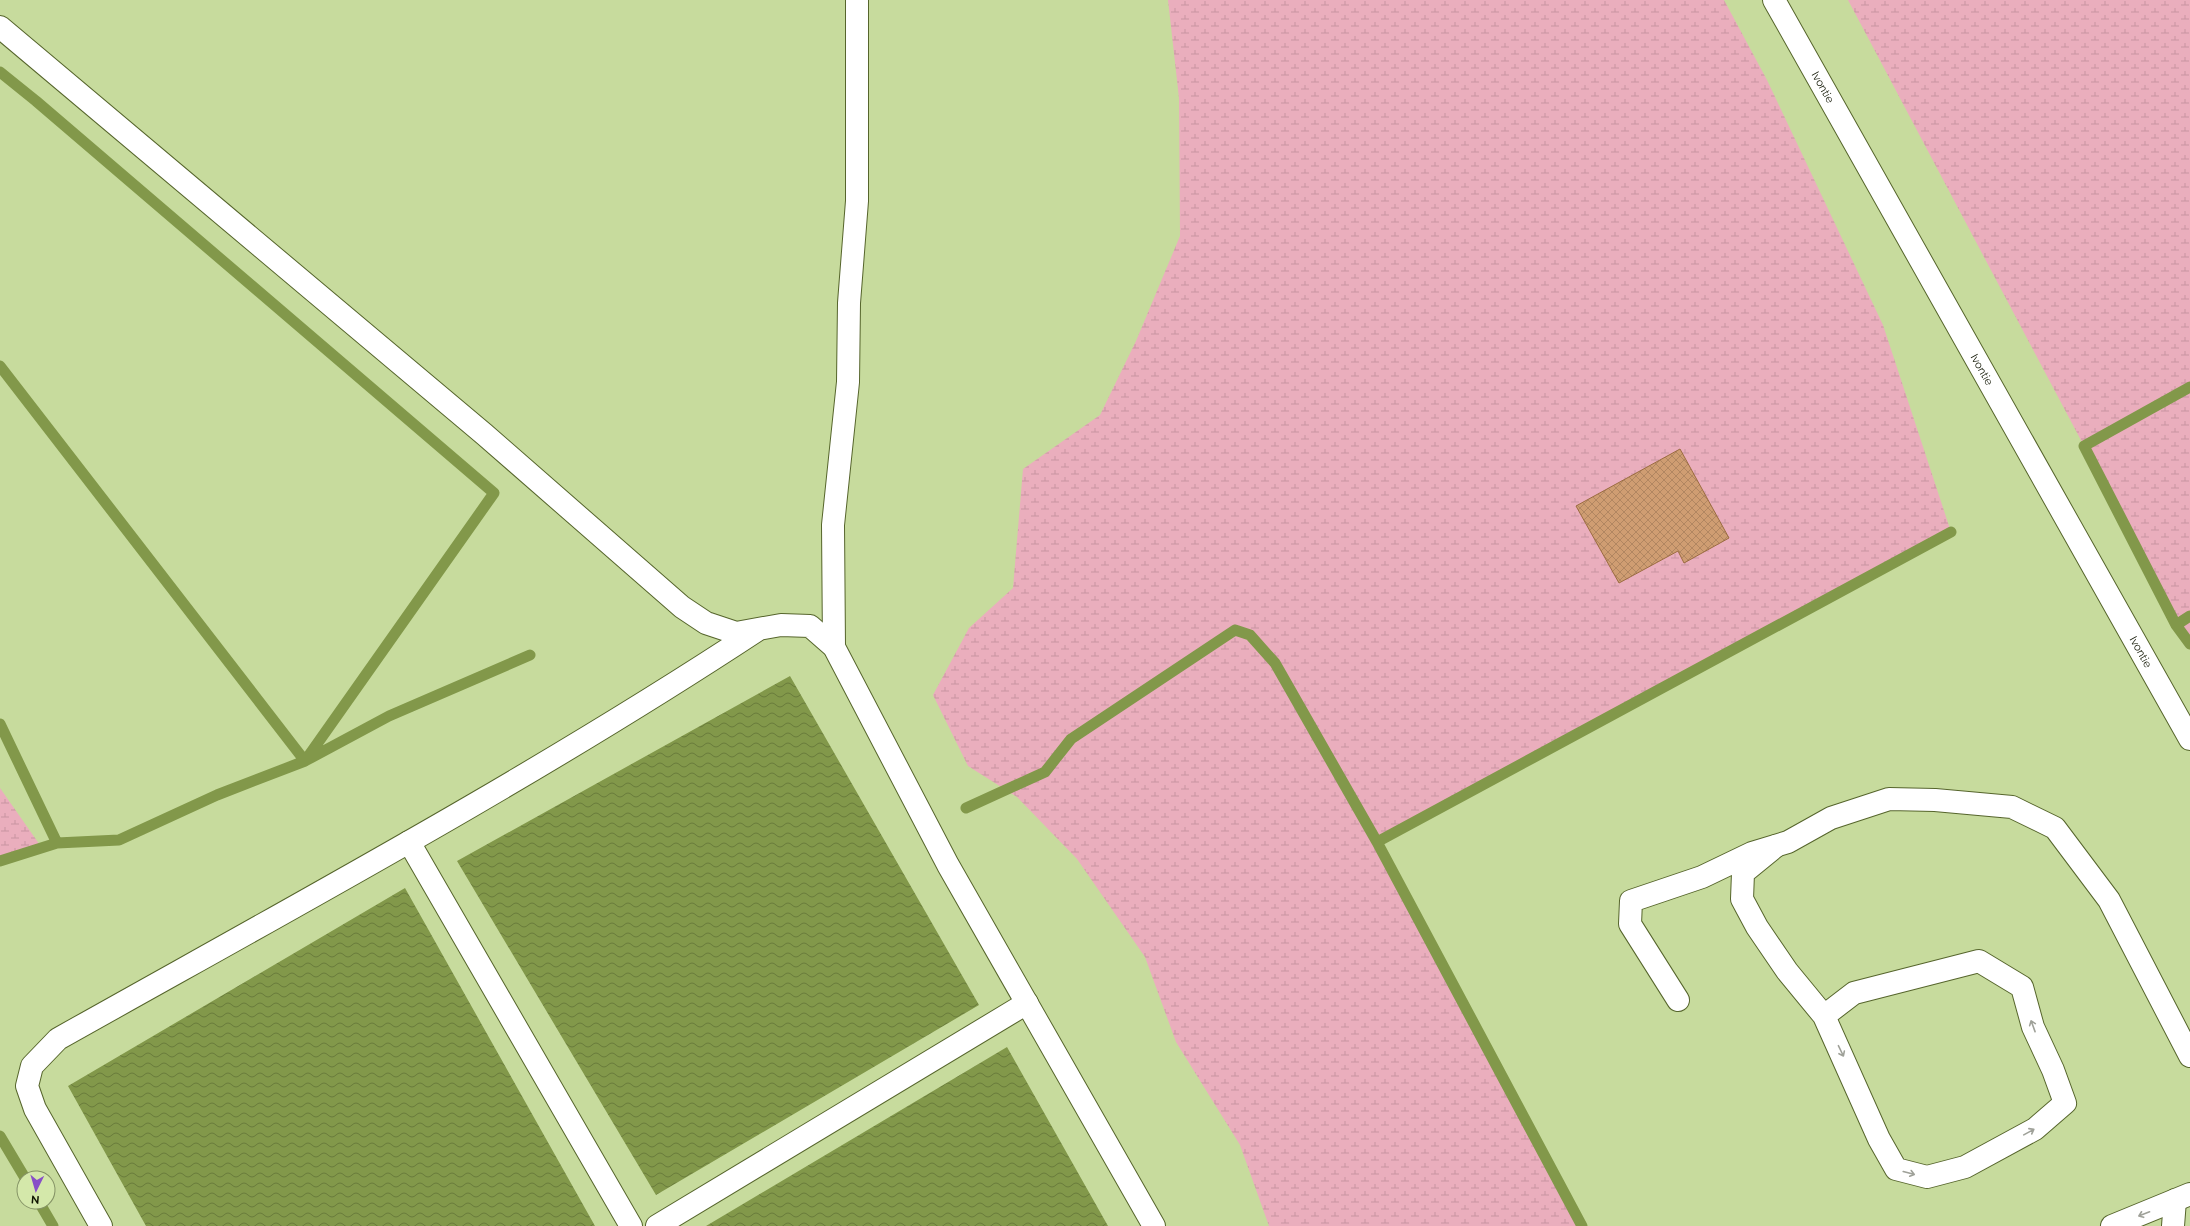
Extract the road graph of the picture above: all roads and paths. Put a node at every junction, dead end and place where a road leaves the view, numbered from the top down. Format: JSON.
{"nodes":[{"id":1,"x":857,"y":0,"type":"edge"},
{"id":2,"x":1774,"y":0,"type":"edge"},
{"id":3,"x":0,"y":27,"type":"edge"},
{"id":4,"x":757,"y":630,"type":"junction"},
{"id":5,"x":834,"y":647,"type":"junction"},
{"id":6,"x":2190,"y":739,"type":"edge"},
{"id":7,"x":409,"y":842,"type":"junction"},
{"id":8,"x":1776,"y":846,"type":"junction"},
{"id":9,"x":1678,"y":1000,"type":"dead end"},
{"id":10,"x":1027,"y":1003,"type":"junction"},
{"id":11,"x":1824,"y":1016,"type":"junction"},
{"id":12,"x":2190,"y":1056,"type":"edge"},
{"id":13,"x":2183,"y":1197,"type":"edge"},
{"id":14,"x":102,"y":1226,"type":"edge"},
{"id":15,"x":631,"y":1226,"type":"edge"},
{"id":16,"x":657,"y":1226,"type":"edge"},
{"id":17,"x":1154,"y":1226,"type":"edge"},
{"id":18,"x":2112,"y":1226,"type":"edge"},
{"id":19,"x":2173,"y":1226,"type":"edge"}],
"edges":[{"from":1,"to":5,"type":"street"},
{"from":2,"to":6,"type":"street","name":"Ivontie"},
{"from":3,"to":4,"type":"street"},
{"from":4,"to":5,"type":"street"},
{"from":4,"to":7,"type":"street"},
{"from":5,"to":10,"type":"street"},
{"from":7,"to":14,"type":"street"},
{"from":7,"to":15,"type":"street"},
{"from":8,"to":9,"type":"street"},
{"from":8,"to":11,"type":"street"},
{"from":8,"to":12,"type":"street"},
{"from":10,"to":16,"type":"street"},
{"from":10,"to":17,"type":"street"},
{"from":11,"to":11,"type":"street","one_way":true},
{"from":13,"to":18,"type":"street","one_way":true},
{"from":13,"to":19,"type":"street"}]}
